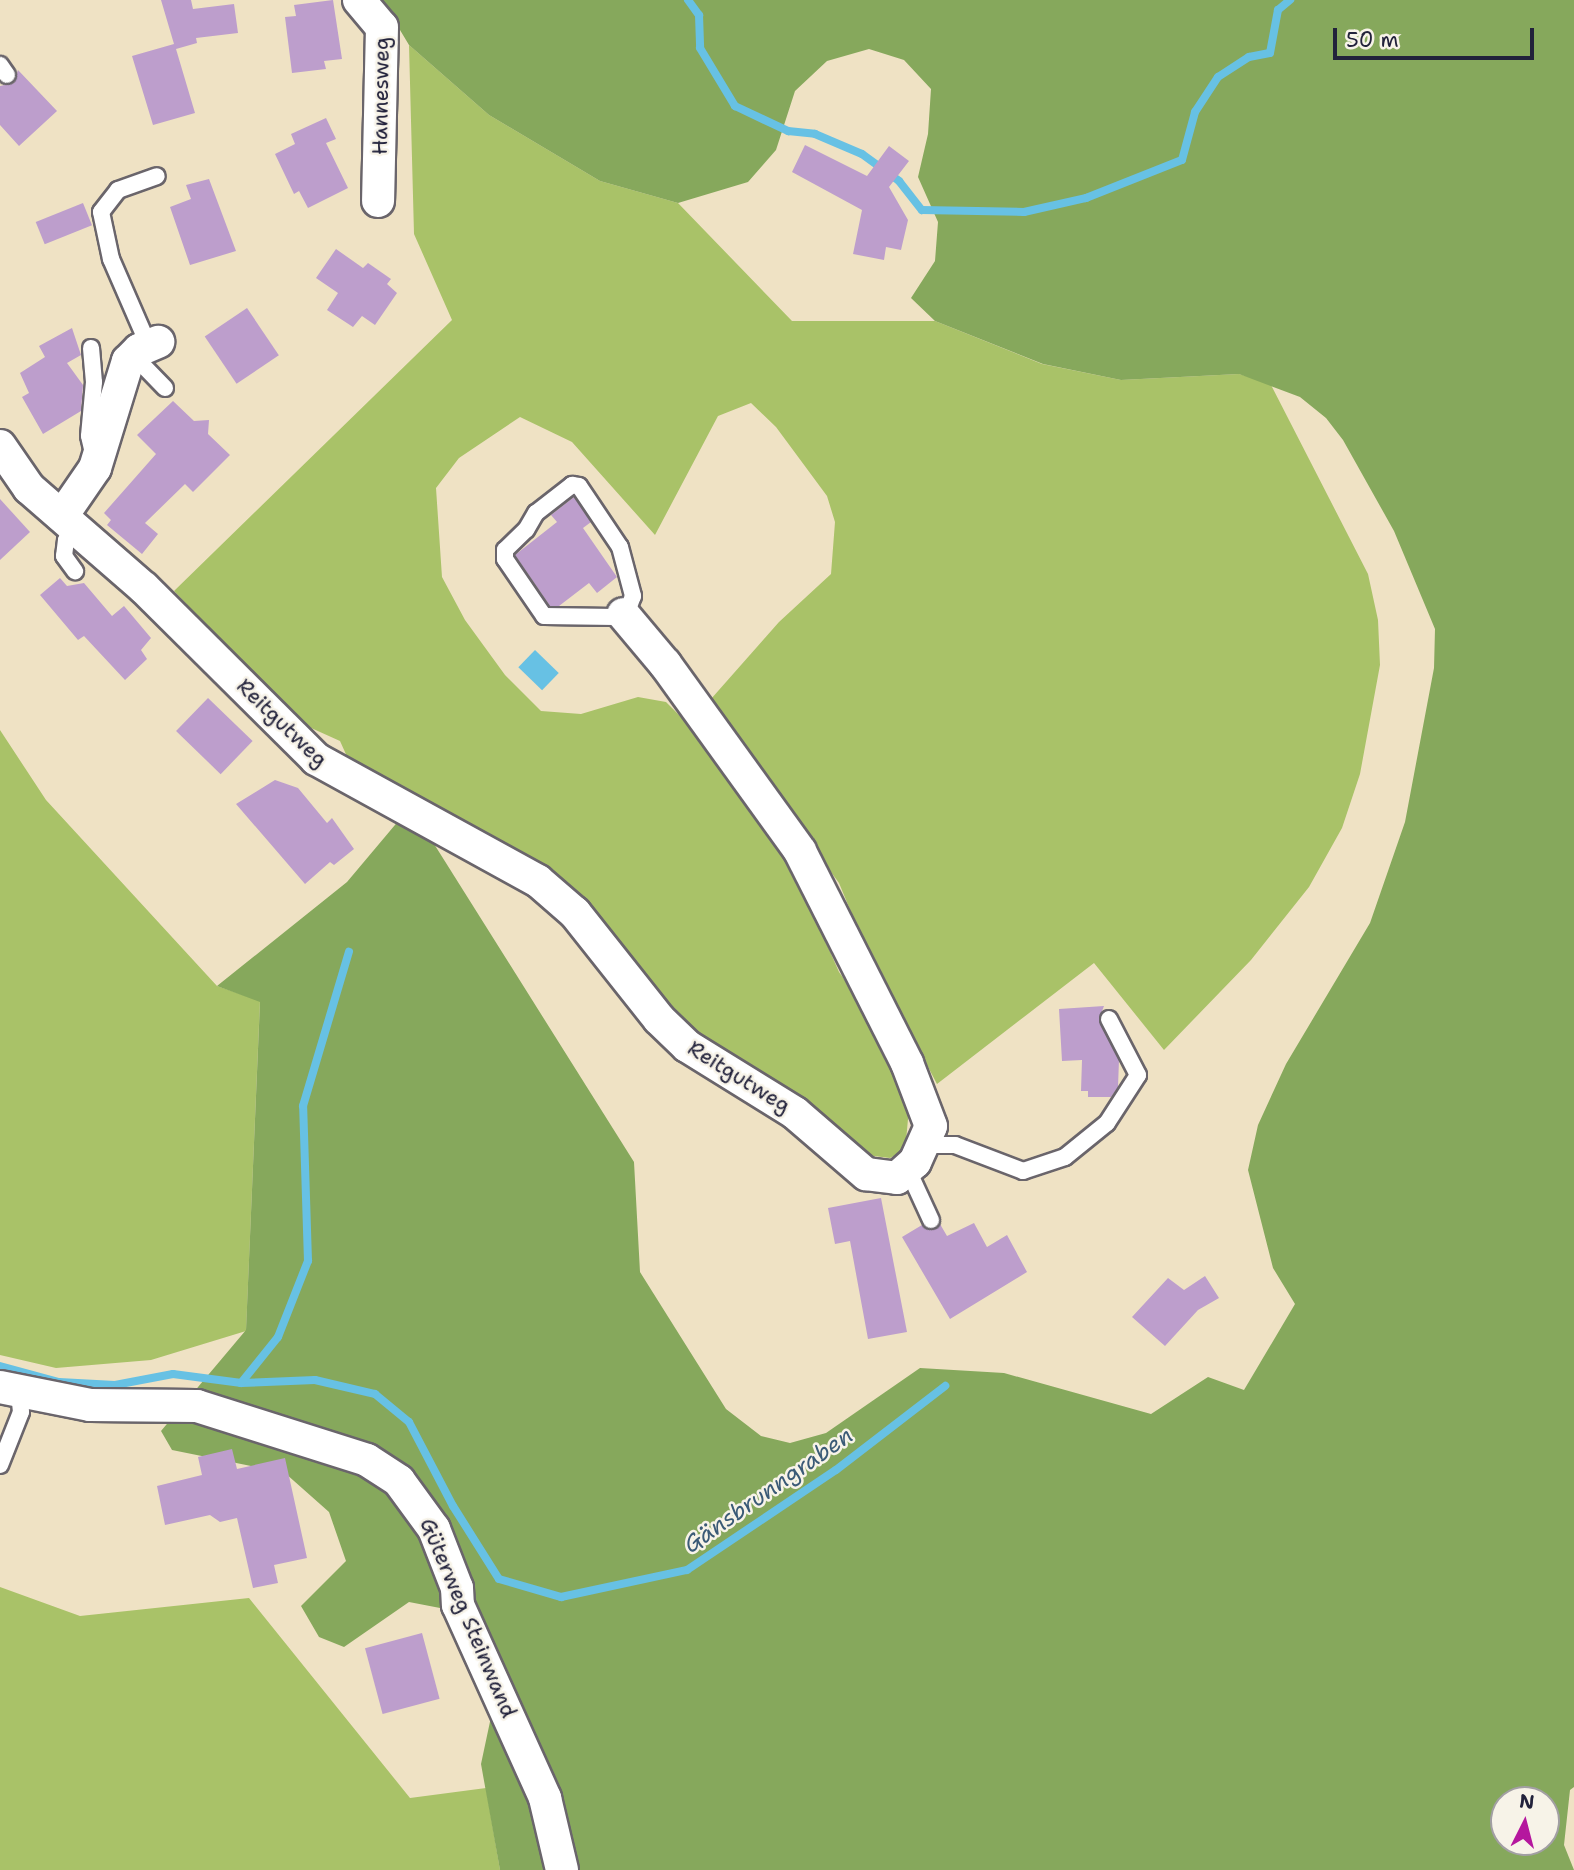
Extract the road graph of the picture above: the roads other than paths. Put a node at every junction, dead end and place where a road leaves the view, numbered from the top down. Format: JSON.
{"nodes":[{"id":1,"x":359,"y":0,"type":"edge"},
{"id":2,"x":157,"y":176,"type":"dead end"},
{"id":3,"x":378,"y":201,"type":"dead end"},
{"id":4,"x":146,"y":347,"type":"junction"},
{"id":5,"x":91,"y":348,"type":"dead end"},
{"id":6,"x":165,"y":388,"type":"dead end"},
{"id":7,"x":0,"y":446,"type":"edge"},
{"id":8,"x":97,"y":461,"type":"junction"},
{"id":9,"x":68,"y":522,"type":"junction"},
{"id":10,"x":75,"y":571,"type":"dead end"},
{"id":11,"x":623,"y":614,"type":"junction"},
{"id":12,"x":1109,"y":1019,"type":"dead end"},
{"id":13,"x":917,"y":1157,"type":"junction"},
{"id":14,"x":931,"y":1220,"type":"dead end"},
{"id":15,"x":9,"y":1390,"type":"edge"},
{"id":16,"x":0,"y":1465,"type":"edge"},
{"id":17,"x":562,"y":1870,"type":"edge"}],
"edges":[{"from":1,"to":3,"type":"street","name":"Hannesweg"},
{"from":2,"to":4,"type":"lane"},
{"from":4,"to":6,"type":"lane"},
{"from":4,"to":8,"type":"street"},
{"from":5,"to":8,"type":"lane"},
{"from":7,"to":9,"type":"street","name":"Reitgutweg"},
{"from":8,"to":9,"type":"street"},
{"from":9,"to":10,"type":"lane"},
{"from":9,"to":13,"type":"street","name":"Reitgutweg"},
{"from":11,"to":11,"type":"lane"},
{"from":11,"to":13,"type":"street"},
{"from":12,"to":13,"type":"lane"},
{"from":13,"to":14,"type":"lane"},
{"from":15,"to":16,"type":"lane"},
{"from":15,"to":17,"type":"street","name":"Güterweg Steinwand"}]}
